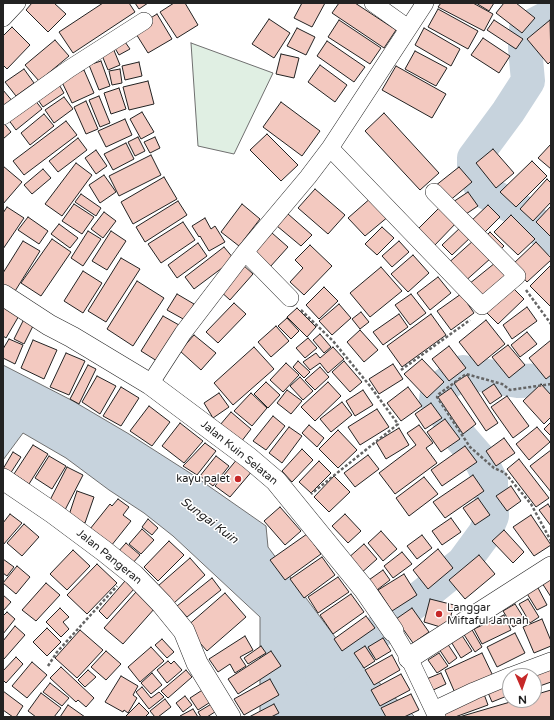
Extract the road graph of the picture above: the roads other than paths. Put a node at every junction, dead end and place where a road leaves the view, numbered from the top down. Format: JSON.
{"nodes":[{"id":1,"x":17,"y":3,"type":"edge"},
{"id":2,"x":373,"y":3,"type":"edge"},
{"id":3,"x":425,"y":3,"type":"edge"},
{"id":4,"x":3,"y":18,"type":"edge"},
{"id":5,"x":144,"y":21,"type":"dead end"},
{"id":6,"x":408,"y":28,"type":"junction"},
{"id":7,"x":3,"y":116,"type":"edge"},
{"id":8,"x":330,"y":148,"type":"junction"},
{"id":9,"x":434,"y":192,"type":"dead end"},
{"id":10,"x":245,"y":252,"type":"junction"},
{"id":11,"x":3,"y":295,"type":"edge"},
{"id":12,"x":290,"y":298,"type":"road end"},
{"id":13,"x":150,"y":384,"type":"junction"},
{"id":14,"x":3,"y":479,"type":"edge"},
{"id":15,"x":551,"y":567,"type":"edge"},
{"id":16,"x":393,"y":631,"type":"joint"},
{"id":17,"x":409,"y":658,"type":"junction"},
{"id":18,"x":551,"y":661,"type":"edge"},
{"id":19,"x":532,"y":668,"type":"edge"},
{"id":20,"x":502,"y":680,"type":"edge"},
{"id":21,"x":435,"y":714,"type":"edge"},
{"id":22,"x":230,"y":717,"type":"edge"}],
"edges":[{"from":1,"to":4,"type":"street"},
{"from":2,"to":6,"type":"street"},
{"from":3,"to":6,"type":"street"},
{"from":5,"to":7,"type":"street"},
{"from":6,"to":8,"type":"street"},
{"from":8,"to":9,"type":"street"},
{"from":8,"to":10,"type":"street"},
{"from":10,"to":12,"type":"street"},
{"from":10,"to":13,"type":"street"},
{"from":11,"to":13,"type":"street","name":"Jalan Kuin Selatan"},
{"from":13,"to":16,"type":"street","name":"Jalan Kuin Selatan"},
{"from":14,"to":22,"type":"street","name":"Jalan Pangeran"},
{"from":15,"to":17,"type":"street"},
{"from":16,"to":17,"type":"street","name":"Jalan Kuin Selatan"},
{"from":17,"to":21,"type":"street","name":"Jalan Kuin Selatan"},
{"from":18,"to":19,"type":"street"},
{"from":20,"to":21,"type":"street"}]}
